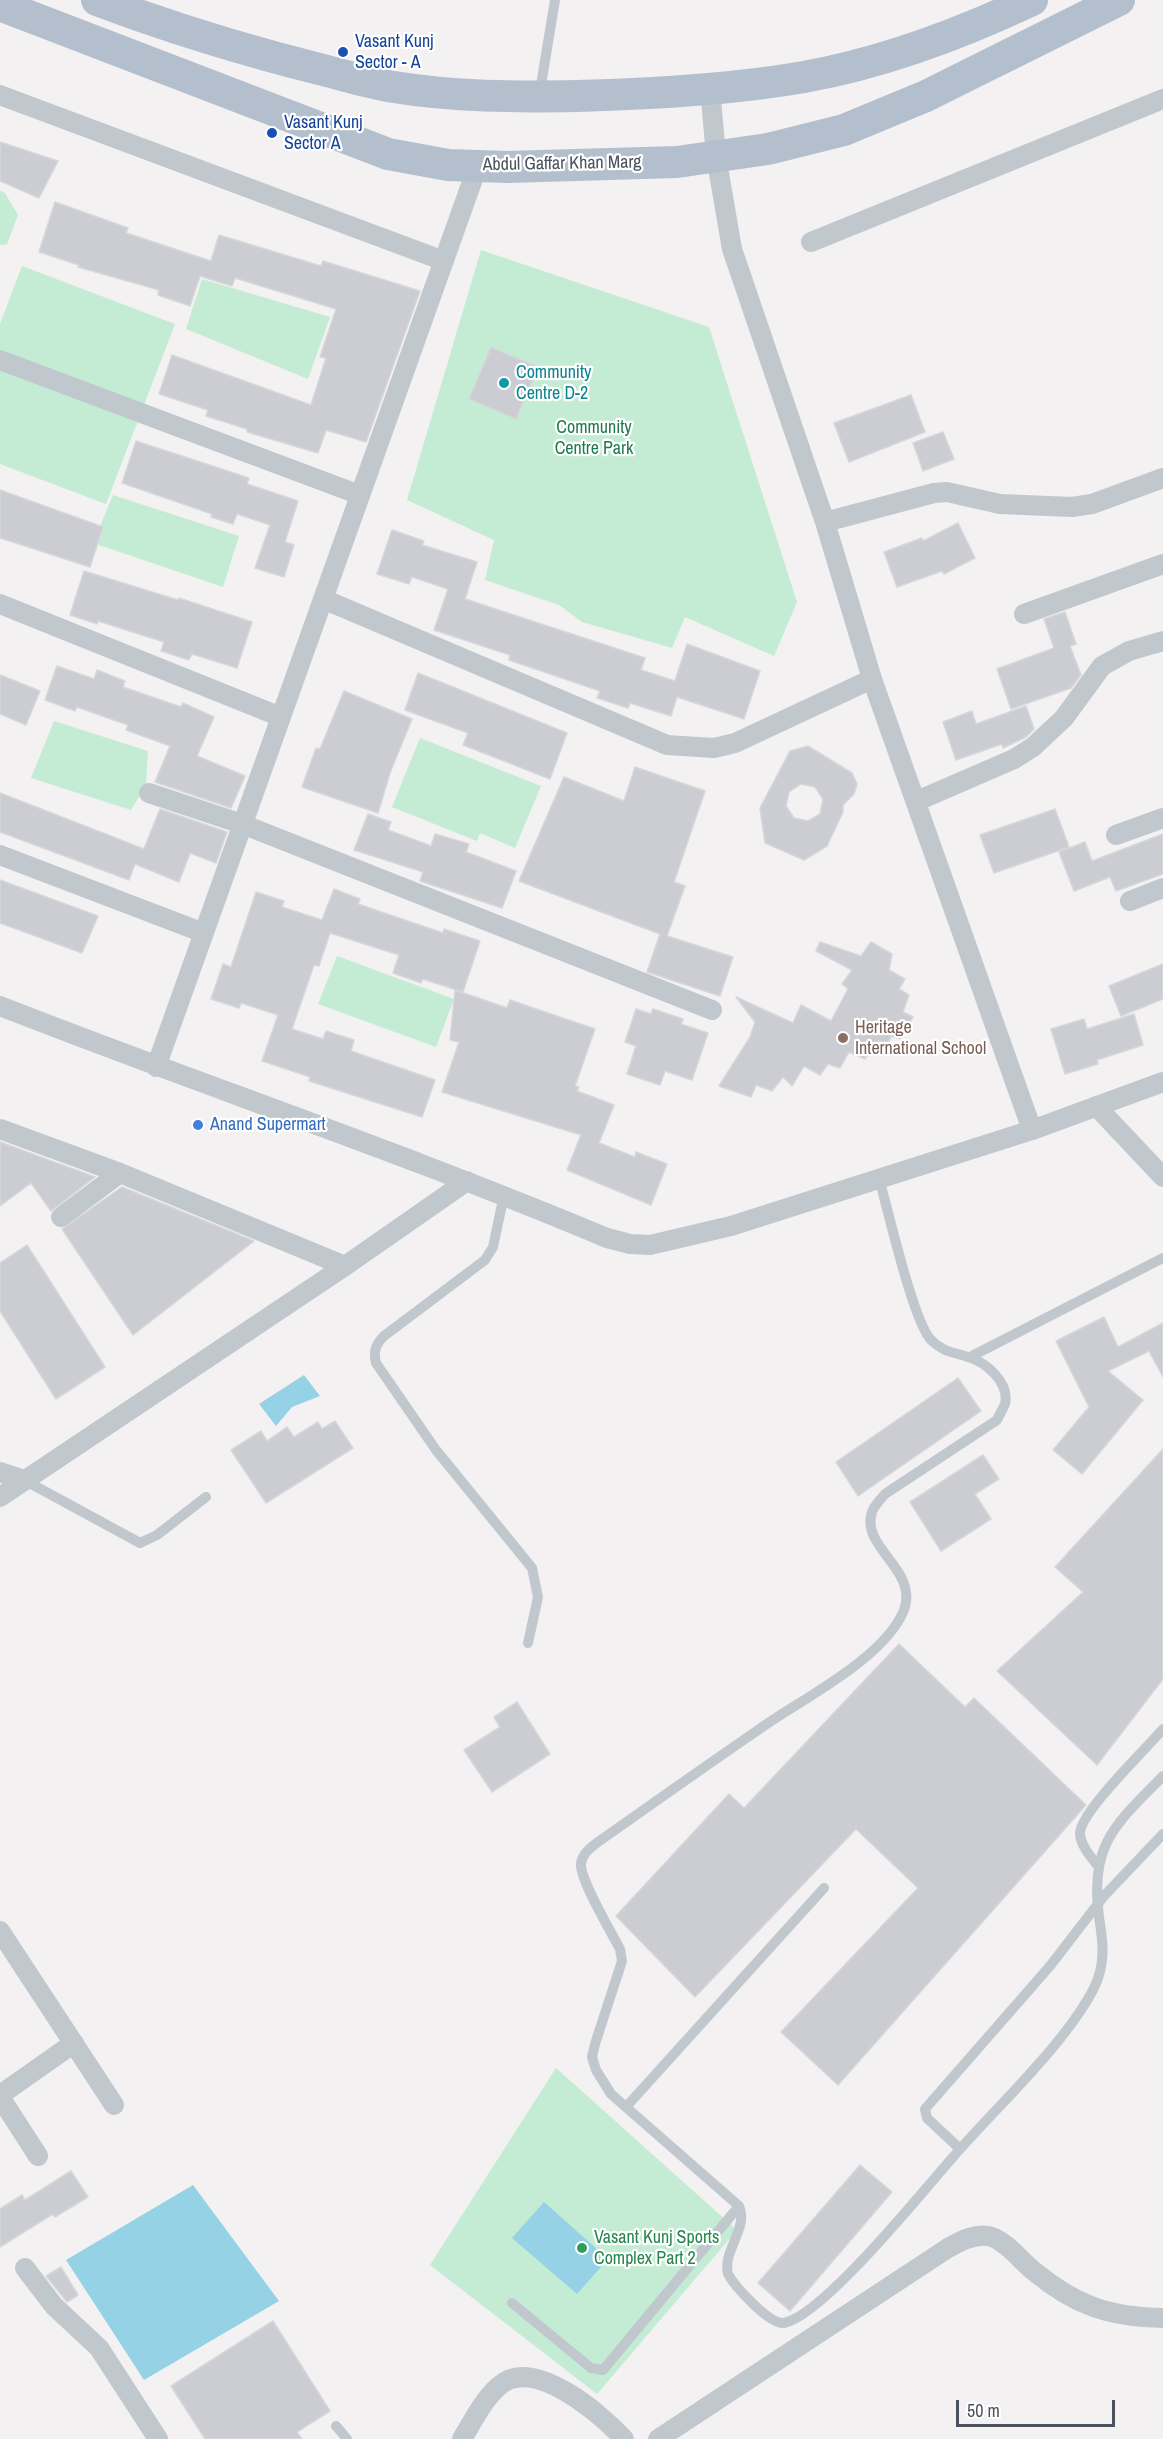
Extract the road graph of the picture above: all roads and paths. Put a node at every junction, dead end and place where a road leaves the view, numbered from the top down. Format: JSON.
{"nodes":[{"id":1,"x":555,"y":0,"type":"edge"},
{"id":2,"x":1032,"y":0,"type":"edge"},
{"id":3,"x":1119,"y":0,"type":"edge"},
{"id":4,"x":108,"y":2,"type":"edge"},
{"id":5,"x":0,"y":5,"type":"edge"},
{"id":6,"x":710,"y":88,"type":"junction"},
{"id":7,"x":0,"y":95,"type":"edge"},
{"id":8,"x":545,"y":96,"type":"junction"},
{"id":9,"x":1163,"y":99,"type":"edge"},
{"id":10,"x":716,"y":156,"type":"junction"},
{"id":11,"x":478,"y":165,"type":"junction"},
{"id":12,"x":811,"y":242,"type":"dead end"},
{"id":13,"x":444,"y":261,"type":"junction"},
{"id":14,"x":0,"y":360,"type":"edge"},
{"id":15,"x":1163,"y":478,"type":"edge"},
{"id":16,"x":360,"y":495,"type":"junction"},
{"id":17,"x":825,"y":522,"type":"junction"},
{"id":18,"x":1163,"y":564,"type":"edge"},
{"id":19,"x":323,"y":599,"type":"junction"},
{"id":20,"x":0,"y":604,"type":"edge"},
{"id":21,"x":1024,"y":614,"type":"dead end"},
{"id":22,"x":1163,"y":641,"type":"edge"},
{"id":23,"x":872,"y":680,"type":"junction"},
{"id":24,"x":281,"y":717,"type":"junction"},
{"id":25,"x":149,"y":793,"type":"dead end"},
{"id":26,"x":917,"y":801,"type":"junction"},
{"id":27,"x":1163,"y":818,"type":"edge"},
{"id":28,"x":242,"y":824,"type":"junction"},
{"id":29,"x":1116,"y":835,"type":"dead end"},
{"id":30,"x":0,"y":855,"type":"edge"},
{"id":31,"x":1163,"y":888,"type":"edge"},
{"id":32,"x":1130,"y":901,"type":"dead end"},
{"id":33,"x":204,"y":933,"type":"junction"},
{"id":34,"x":0,"y":1006,"type":"edge"},
{"id":35,"x":712,"y":1011,"type":"dead end"},
{"id":36,"x":156,"y":1067,"type":"junction"},
{"id":37,"x":1163,"y":1082,"type":"edge"},
{"id":38,"x":1096,"y":1106,"type":"junction"},
{"id":39,"x":0,"y":1129,"type":"edge"},
{"id":40,"x":1032,"y":1130,"type":"junction"},
{"id":41,"x":1160,"y":1171,"type":"edge"},
{"id":42,"x":120,"y":1173,"type":"junction"},
{"id":43,"x":879,"y":1178,"type":"junction"},
{"id":44,"x":467,"y":1181,"type":"junction"},
{"id":45,"x":504,"y":1195,"type":"junction"},
{"id":46,"x":61,"y":1217,"type":"dead end"},
{"id":47,"x":1163,"y":1258,"type":"edge"},
{"id":48,"x":345,"y":1266,"type":"junction"},
{"id":49,"x":970,"y":1357,"type":"junction"},
{"id":50,"x":0,"y":1472,"type":"edge"},
{"id":51,"x":24,"y":1480,"type":"junction"},
{"id":52,"x":0,"y":1497,"type":"edge"},
{"id":53,"x":206,"y":1497,"type":"dead end"},
{"id":54,"x":528,"y":1643,"type":"dead end"},
{"id":55,"x":1163,"y":1729,"type":"edge"},
{"id":56,"x":1163,"y":1776,"type":"edge"},
{"id":57,"x":1163,"y":1834,"type":"edge"},
{"id":58,"x":1098,"y":1866,"type":"junction"},
{"id":59,"x":824,"y":1888,"type":"dead end"},
{"id":60,"x":1098,"y":1905,"type":"junction"},
{"id":61,"x":0,"y":1931,"type":"edge"},
{"id":62,"x":74,"y":2043,"type":"junction"},
{"id":63,"x":0,"y":2096,"type":"edge"},
{"id":64,"x":114,"y":2105,"type":"dead end"},
{"id":65,"x":626,"y":2107,"type":"junction"},
{"id":66,"x":960,"y":2149,"type":"junction"},
{"id":67,"x":38,"y":2156,"type":"dead end"},
{"id":68,"x":739,"y":2206,"type":"junction"},
{"id":69,"x":24,"y":2268,"type":"dead end"},
{"id":70,"x":512,"y":2303,"type":"dead end"},
{"id":71,"x":1163,"y":2318,"type":"edge"},
{"id":72,"x":336,"y":2426,"type":"dead end"},
{"id":73,"x":158,"y":2439,"type":"edge"},
{"id":74,"x":347,"y":2439,"type":"edge"},
{"id":75,"x":462,"y":2439,"type":"edge"},
{"id":76,"x":624,"y":2439,"type":"edge"},
{"id":77,"x":658,"y":2439,"type":"edge"}],
"edges":[{"from":1,"to":8,"type":"lane"},
{"from":2,"to":6,"type":"main road"},
{"from":3,"to":10,"type":"main road","name":"Abdul Gaffar Khan Marg"},
{"from":4,"to":8,"type":"main road"},
{"from":5,"to":11,"type":"main road","name":"Abdul Gaffar Khan Marg"},
{"from":6,"to":8,"type":"main road"},
{"from":6,"to":10,"type":"street"},
{"from":7,"to":13,"type":"street"},
{"from":9,"to":12,"type":"street"},
{"from":10,"to":11,"type":"main road","name":"Abdul Gaffar Khan Marg"},
{"from":10,"to":17,"type":"street"},
{"from":11,"to":13,"type":"street"},
{"from":13,"to":16,"type":"street"},
{"from":14,"to":16,"type":"street"},
{"from":15,"to":17,"type":"street"},
{"from":16,"to":19,"type":"street"},
{"from":17,"to":23,"type":"street"},
{"from":18,"to":21,"type":"street"},
{"from":19,"to":23,"type":"street"},
{"from":19,"to":24,"type":"street"},
{"from":20,"to":24,"type":"street"},
{"from":22,"to":26,"type":"street"},
{"from":23,"to":26,"type":"street"},
{"from":24,"to":28,"type":"street"},
{"from":25,"to":28,"type":"street"},
{"from":26,"to":40,"type":"street"},
{"from":27,"to":29,"type":"street"},
{"from":28,"to":33,"type":"street"},
{"from":28,"to":35,"type":"street"},
{"from":30,"to":33,"type":"street"},
{"from":31,"to":32,"type":"street"},
{"from":33,"to":36,"type":"street"},
{"from":34,"to":36,"type":"street"},
{"from":36,"to":44,"type":"street"},
{"from":37,"to":38,"type":"street"},
{"from":38,"to":40,"type":"street"},
{"from":38,"to":41,"type":"street"},
{"from":39,"to":42,"type":"street"},
{"from":40,"to":43,"type":"street"},
{"from":42,"to":46,"type":"street"},
{"from":42,"to":48,"type":"street"},
{"from":43,"to":45,"type":"street"},
{"from":43,"to":49,"type":"lane"},
{"from":44,"to":45,"type":"street"},
{"from":44,"to":48,"type":"street"},
{"from":45,"to":54,"type":"lane"},
{"from":47,"to":49,"type":"lane"},
{"from":48,"to":51,"type":"street"},
{"from":49,"to":65,"type":"lane"},
{"from":50,"to":51,"type":"street"},
{"from":51,"to":52,"type":"street"},
{"from":51,"to":53,"type":"lane"},
{"from":55,"to":58,"type":"lane"},
{"from":56,"to":58,"type":"lane"},
{"from":57,"to":60,"type":"lane"},
{"from":58,"to":60,"type":"lane"},
{"from":59,"to":65,"type":"lane"},
{"from":60,"to":66,"type":"lane"},
{"from":60,"to":66,"type":"lane"},
{"from":61,"to":62,"type":"street"},
{"from":62,"to":63,"type":"street"},
{"from":62,"to":64,"type":"street"},
{"from":63,"to":67,"type":"street"},
{"from":65,"to":68,"type":"lane"},
{"from":66,"to":68,"type":"lane"},
{"from":68,"to":70,"type":"lane"},
{"from":69,"to":73,"type":"street"},
{"from":71,"to":77,"type":"street"},
{"from":72,"to":74,"type":"lane"},
{"from":75,"to":76,"type":"street"}]}
